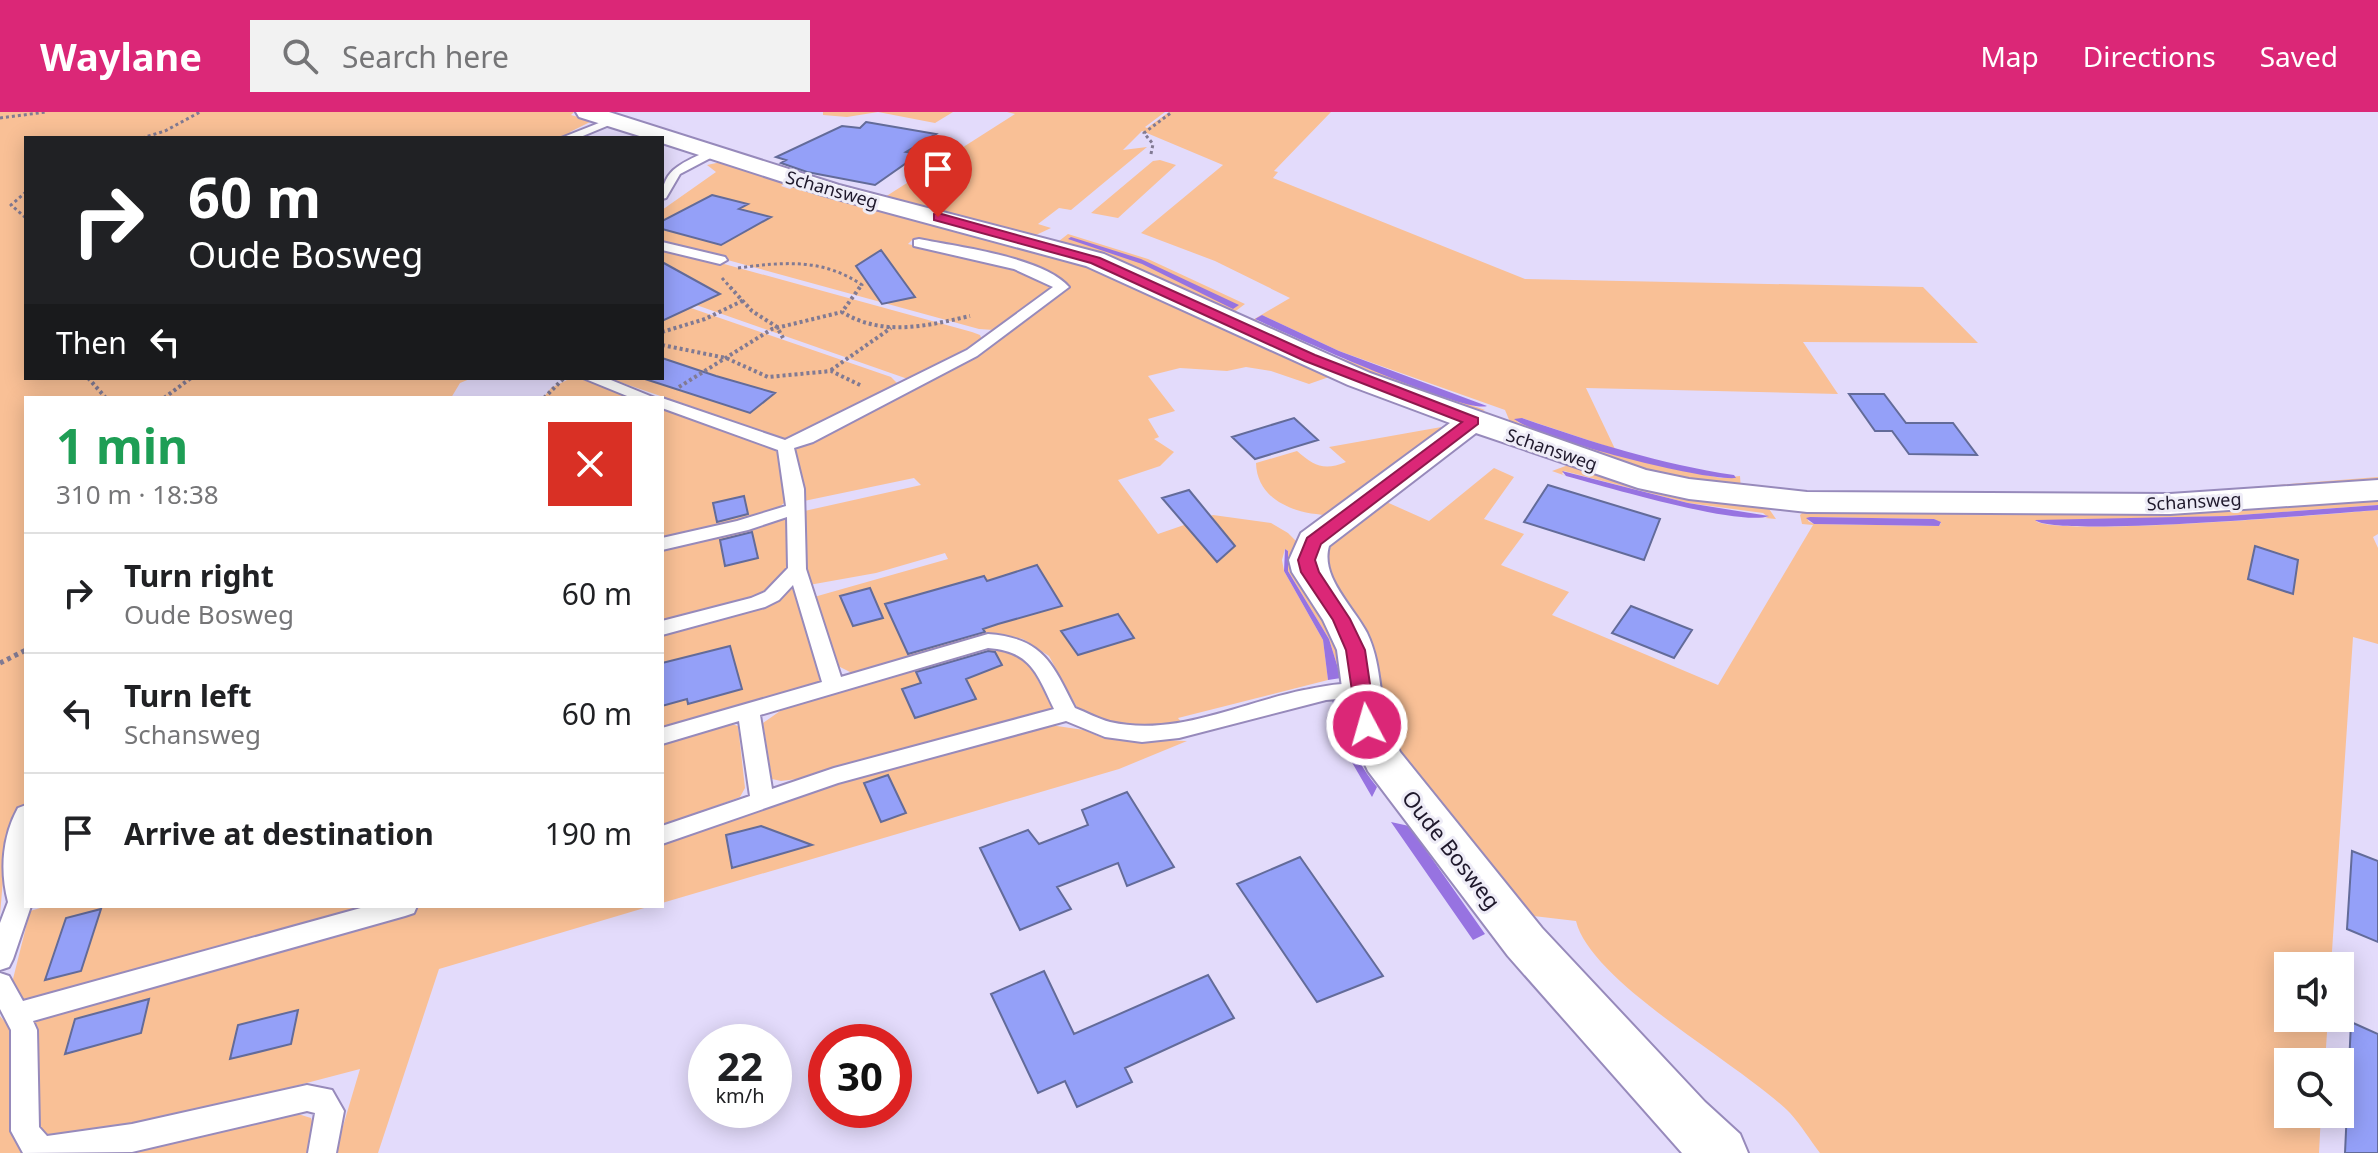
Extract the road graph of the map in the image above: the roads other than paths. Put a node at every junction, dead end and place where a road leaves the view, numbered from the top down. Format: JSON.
{"nodes":[{"id":1,"x":587,"y":112,"type":"edge"},
{"id":2,"x":613,"y":121,"type":"junction"},
{"id":3,"x":572,"y":136,"type":"edge"},
{"id":4,"x":656,"y":136,"type":"edge"},
{"id":5,"x":664,"y":139,"type":"edge"},
{"id":6,"x":714,"y":153,"type":"junction"},
{"id":7,"x":664,"y":191,"type":"edge"},
{"id":8,"x":919,"y":243,"type":"dead end"},
{"id":9,"x":664,"y":247,"type":"edge"},
{"id":10,"x":716,"y":266,"type":"road end"},
{"id":11,"x":597,"y":380,"type":"edge"},
{"id":12,"x":641,"y":396,"type":"edge"},
{"id":13,"x":666,"y":397,"type":"edge"},
{"id":14,"x":1472,"y":421,"type":"junction"},
{"id":15,"x":784,"y":446,"type":"junction"},
{"id":16,"x":2378,"y":490,"type":"edge"},
{"id":17,"x":794,"y":509,"type":"junction"},
{"id":18,"x":664,"y":544,"type":"edge"},
{"id":19,"x":797,"y":569,"type":"junction"},
{"id":20,"x":664,"y":627,"type":"edge"},
{"id":21,"x":834,"y":686,"type":"junction"},
{"id":22,"x":1364,"y":691,"type":"junction"},
{"id":23,"x":749,"y":713,"type":"junction"},
{"id":24,"x":1067,"y":713,"type":"junction"},
{"id":25,"x":664,"y":735,"type":"edge"},
{"id":26,"x":762,"y":800,"type":"junction"},
{"id":27,"x":24,"y":818,"type":"edge"},
{"id":28,"x":664,"y":834,"type":"edge"},
{"id":29,"x":23,"y":902,"type":"edge"},
{"id":30,"x":398,"y":908,"type":"edge"},
{"id":31,"x":0,"y":959,"type":"edge"},
{"id":32,"x":0,"y":984,"type":"edge"},
{"id":33,"x":17,"y":1014,"type":"junction"},
{"id":34,"x":322,"y":1153,"type":"edge"},
{"id":35,"x":1721,"y":1153,"type":"edge"}],
"edges":[{"from":1,"to":2,"type":"street","name":"Schansweg"},
{"from":2,"to":3,"type":"lane"},
{"from":2,"to":4,"type":"street","name":"Schansweg"},
{"from":5,"to":6,"type":"street","name":"Schansweg"},
{"from":6,"to":7,"type":"lane"},
{"from":6,"to":14,"type":"street","name":"Schansweg"},
{"from":8,"to":15,"type":"lane"},
{"from":9,"to":10,"type":"lane"},
{"from":11,"to":12,"type":"lane"},
{"from":13,"to":15,"type":"lane"},
{"from":14,"to":16,"type":"street","name":"Schansweg"},
{"from":14,"to":22,"type":"street","name":"Oude Bosweg"},
{"from":15,"to":17,"type":"lane"},
{"from":17,"to":18,"type":"lane"},
{"from":17,"to":19,"type":"lane"},
{"from":19,"to":20,"type":"lane"},
{"from":19,"to":21,"type":"lane"},
{"from":21,"to":23,"type":"lane"},
{"from":21,"to":24,"type":"lane"},
{"from":22,"to":24,"type":"lane"},
{"from":22,"to":35,"type":"street","name":"Oude Bosweg"},
{"from":23,"to":25,"type":"lane"},
{"from":23,"to":26,"type":"lane"},
{"from":24,"to":26,"type":"lane"},
{"from":26,"to":28,"type":"lane"},
{"from":27,"to":29,"type":"lane"},
{"from":29,"to":31,"type":"lane"},
{"from":30,"to":33,"type":"lane"},
{"from":32,"to":33,"type":"lane"},
{"from":33,"to":34,"type":"lane"}]}
